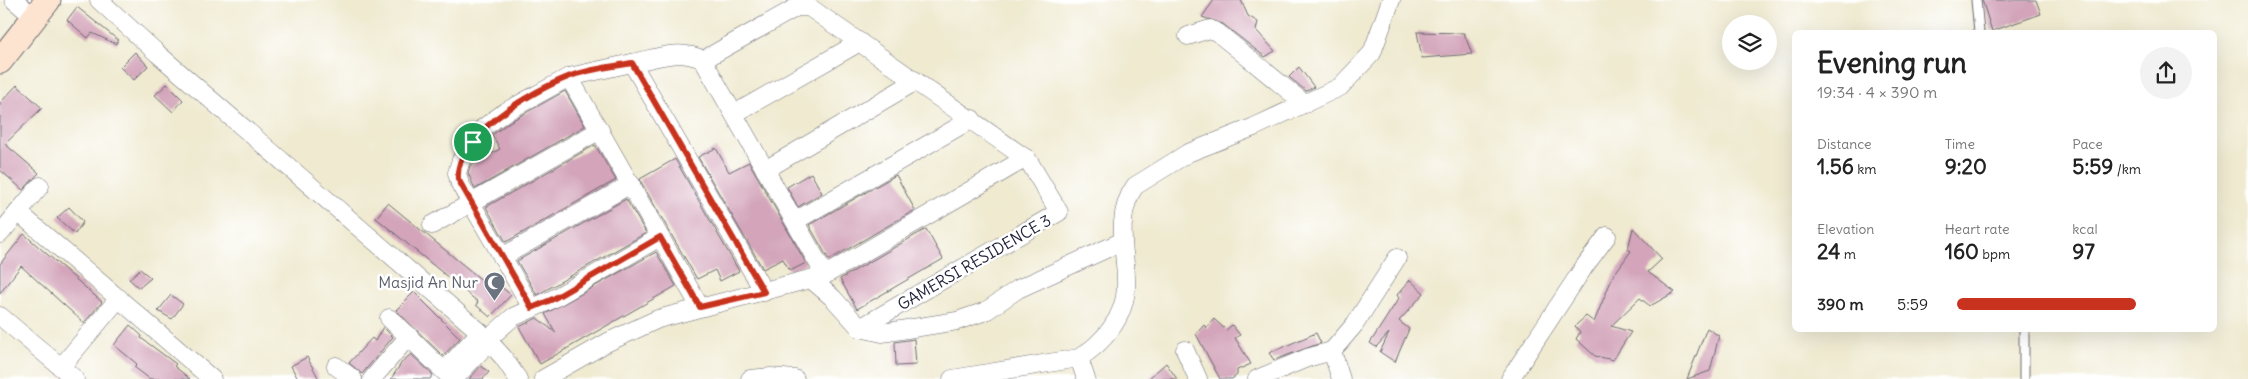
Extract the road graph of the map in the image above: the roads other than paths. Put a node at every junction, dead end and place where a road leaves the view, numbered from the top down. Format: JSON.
{"nodes":[{"id":1,"x":14,"y":0,"type":"edge"},
{"id":2,"x":99,"y":0,"type":"edge"},
{"id":3,"x":1391,"y":0,"type":"edge"},
{"id":4,"x":1976,"y":0,"type":"edge"},
{"id":5,"x":41,"y":9,"type":"edge"},
{"id":6,"x":1979,"y":30,"type":"edge"},
{"id":7,"x":1188,"y":36,"type":"dead end"},
{"id":8,"x":860,"y":42,"type":"junction"},
{"id":9,"x":703,"y":60,"type":"junction"},
{"id":10,"x":0,"y":61,"type":"edge"},
{"id":11,"x":632,"y":63,"type":"junction"},
{"id":12,"x":569,"y":77,"type":"junction"},
{"id":13,"x":916,"y":80,"type":"junction"},
{"id":14,"x":1305,"y":104,"type":"junction"},
{"id":15,"x":734,"y":114,"type":"junction"},
{"id":16,"x":972,"y":119,"type":"junction"},
{"id":17,"x":600,"y":130,"type":"junction"},
{"id":18,"x":1026,"y":158,"type":"junction"},
{"id":19,"x":765,"y":170,"type":"junction"},
{"id":20,"x":630,"y":184,"type":"junction"},
{"id":21,"x":40,"y":186,"type":"dead end"},
{"id":22,"x":471,"y":203,"type":"junction"},
{"id":23,"x":18,"y":212,"type":"junction"},
{"id":24,"x":795,"y":222,"type":"junction"},
{"id":25,"x":432,"y":225,"type":"dead end"},
{"id":26,"x":0,"y":234,"type":"edge"},
{"id":27,"x":1607,"y":236,"type":"dead end"},
{"id":28,"x":660,"y":237,"type":"junction"},
{"id":29,"x":1121,"y":242,"type":"junction"},
{"id":30,"x":502,"y":257,"type":"junction"},
{"id":31,"x":1397,"y":258,"type":"dead end"},
{"id":32,"x":819,"y":278,"type":"junction"},
{"id":33,"x":764,"y":292,"type":"junction"},
{"id":34,"x":119,"y":298,"type":"junction"},
{"id":35,"x":700,"y":307,"type":"junction"},
{"id":36,"x":532,"y":308,"type":"junction"},
{"id":37,"x":0,"y":316,"type":"edge"},
{"id":38,"x":389,"y":318,"type":"dead end"},
{"id":39,"x":860,"y":328,"type":"junction"},
{"id":40,"x":2024,"y":332,"type":"edge"},
{"id":41,"x":409,"y":336,"type":"junction"},
{"id":42,"x":486,"y":338,"type":"junction"},
{"id":43,"x":1185,"y":350,"type":"dead end"},
{"id":44,"x":1332,"y":351,"type":"junction"},
{"id":45,"x":1079,"y":358,"type":"junction"},
{"id":46,"x":336,"y":366,"type":"dead end"},
{"id":47,"x":61,"y":367,"type":"junction"},
{"id":48,"x":450,"y":376,"type":"edge"},
{"id":49,"x":75,"y":379,"type":"edge"},
{"id":50,"x":212,"y":379,"type":"edge"},
{"id":51,"x":353,"y":379,"type":"edge"},
{"id":52,"x":372,"y":379,"type":"edge"},
{"id":53,"x":518,"y":379,"type":"edge"},
{"id":54,"x":543,"y":379,"type":"edge"},
{"id":55,"x":750,"y":379,"type":"edge"},
{"id":56,"x":796,"y":379,"type":"edge"},
{"id":57,"x":952,"y":379,"type":"edge"},
{"id":58,"x":1086,"y":379,"type":"edge"},
{"id":59,"x":1198,"y":379,"type":"edge"},
{"id":60,"x":1257,"y":379,"type":"edge"},
{"id":61,"x":1341,"y":379,"type":"edge"},
{"id":62,"x":1510,"y":379,"type":"edge"},
{"id":63,"x":2024,"y":379,"type":"edge"}],
"edges":[{"from":1,"to":5,"type":"street"},
{"from":2,"to":42,"type":"street"},
{"from":3,"to":14,"type":"street"},
{"from":4,"to":6,"type":"lane"},
{"from":5,"to":10,"type":"street"},
{"from":7,"to":14,"type":"street"},
{"from":8,"to":9,"type":"street","name":"GAMERSI RESIDENCE 3"},
{"from":8,"to":13,"type":"street","name":"GAMERSI RESIDENCE 3"},
{"from":8,"to":15,"type":"street"},
{"from":9,"to":11,"type":"street"},
{"from":9,"to":15,"type":"street"},
{"from":11,"to":12,"type":"street"},
{"from":11,"to":33,"type":"street"},
{"from":12,"to":17,"type":"street"},
{"from":12,"to":22,"type":"street"},
{"from":13,"to":16,"type":"street","name":"GAMERSI RESIDENCE 3"},
{"from":13,"to":19,"type":"street"},
{"from":14,"to":29,"type":"street"},
{"from":15,"to":19,"type":"street"},
{"from":16,"to":18,"type":"street","name":"GAMERSI RESIDENCE 3"},
{"from":16,"to":24,"type":"street"},
{"from":17,"to":20,"type":"street"},
{"from":17,"to":22,"type":"street"},
{"from":18,"to":32,"type":"street"},
{"from":18,"to":39,"type":"street","name":"GAMERSI RESIDENCE 3"},
{"from":19,"to":24,"type":"street"},
{"from":20,"to":28,"type":"street"},
{"from":20,"to":30,"type":"street"},
{"from":21,"to":23,"type":"street"},
{"from":22,"to":25,"type":"street"},
{"from":22,"to":30,"type":"street"},
{"from":23,"to":26,"type":"street"},
{"from":23,"to":34,"type":"street"},
{"from":24,"to":32,"type":"street"},
{"from":27,"to":62,"type":"street"},
{"from":28,"to":35,"type":"street"},
{"from":28,"to":36,"type":"street"},
{"from":29,"to":39,"type":"street","name":"GAMERSI RESIDENCE 3"},
{"from":29,"to":45,"type":"street"},
{"from":30,"to":36,"type":"street"},
{"from":31,"to":44,"type":"street"},
{"from":32,"to":33,"type":"street"},
{"from":32,"to":39,"type":"street"},
{"from":33,"to":35,"type":"street"},
{"from":34,"to":47,"type":"street"},
{"from":34,"to":50,"type":"street"},
{"from":35,"to":54,"type":"street"},
{"from":36,"to":42,"type":"street"},
{"from":37,"to":47,"type":"street"},
{"from":38,"to":41,"type":"street"},
{"from":40,"to":63,"type":"lane"},
{"from":41,"to":48,"type":"street"},
{"from":41,"to":52,"type":"street"},
{"from":42,"to":48,"type":"street"},
{"from":42,"to":53,"type":"street"},
{"from":43,"to":59,"type":"street"},
{"from":44,"to":60,"type":"street"},
{"from":44,"to":61,"type":"street"},
{"from":45,"to":57,"type":"street"},
{"from":45,"to":58,"type":"street"},
{"from":46,"to":51,"type":"street"},
{"from":47,"to":49,"type":"street"},
{"from":55,"to":56,"type":"street"}]}
